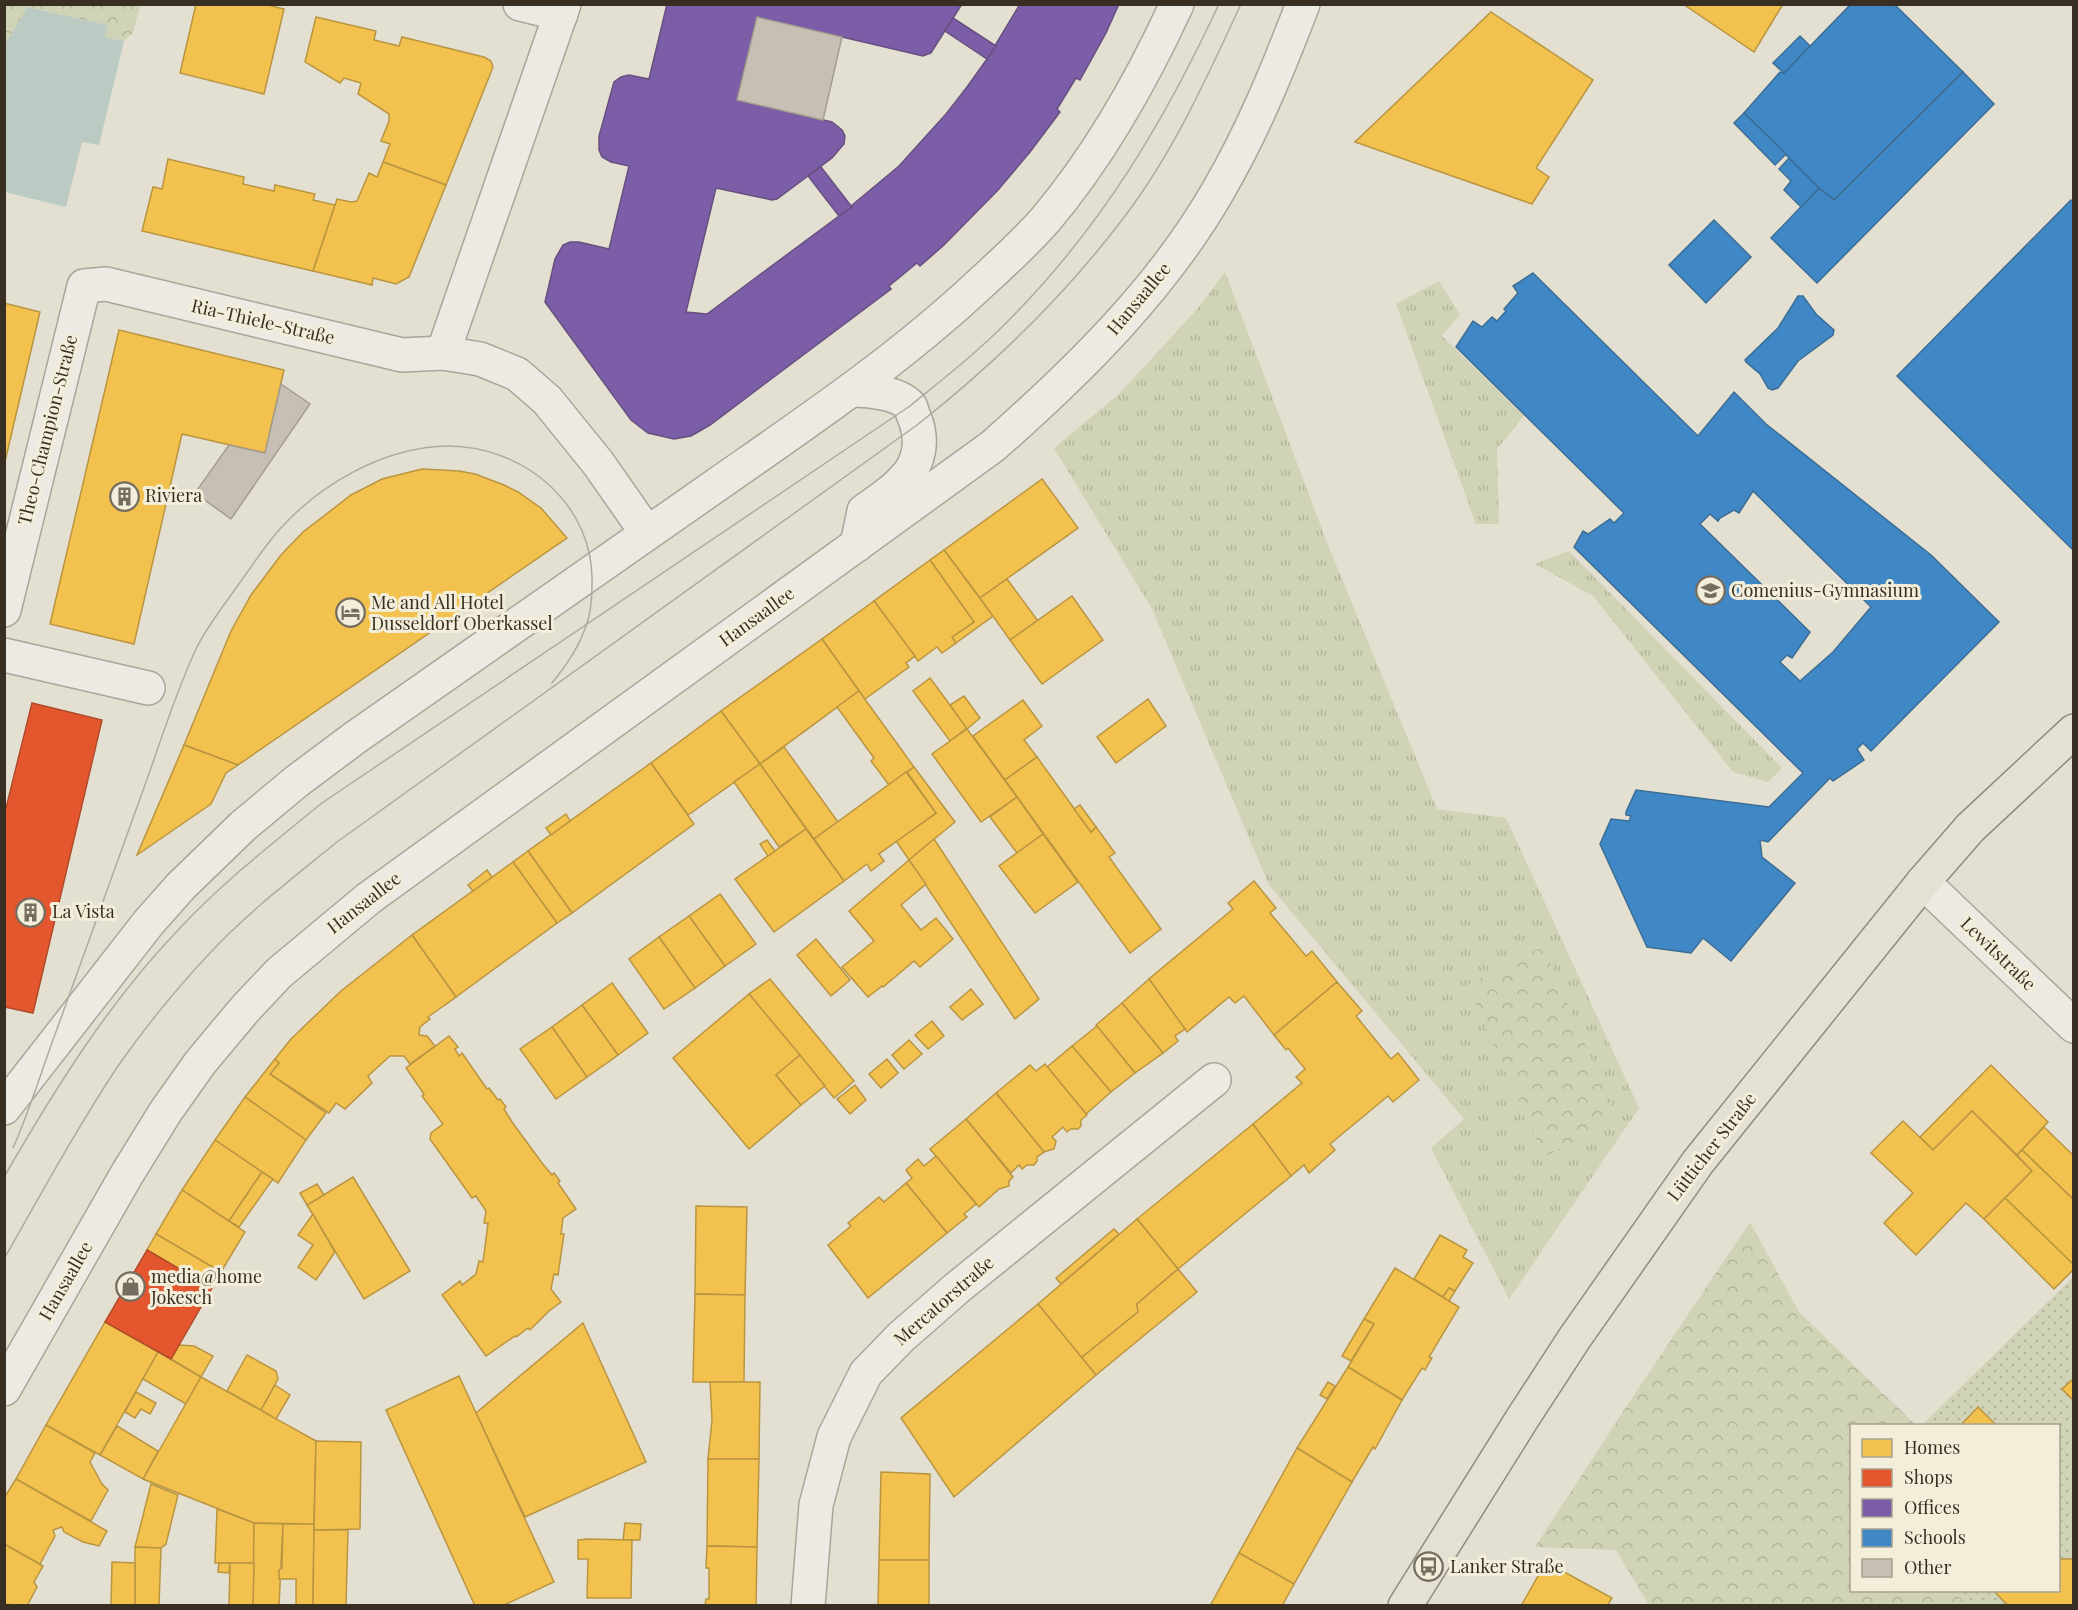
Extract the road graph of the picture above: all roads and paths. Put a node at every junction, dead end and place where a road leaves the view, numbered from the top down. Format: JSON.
{"nodes":[{"id":1,"x":520,"y":4,"type":"edge"},
{"id":2,"x":1177,"y":4,"type":"edge"},
{"id":3,"x":1303,"y":4,"type":"edge"},
{"id":4,"x":562,"y":9,"type":"edge"},
{"id":5,"x":84,"y":286,"type":"joint"},
{"id":6,"x":442,"y":352,"type":"junction"},
{"id":7,"x":853,"y":390,"type":"junction"},
{"id":8,"x":647,"y":533,"type":"junction"},
{"id":9,"x":857,"y":545,"type":"junction"},
{"id":10,"x":4,"y":610,"type":"edge"},
{"id":11,"x":4,"y":655,"type":"edge"},
{"id":12,"x":148,"y":688,"type":"dead end"},
{"id":13,"x":2073,"y":731,"type":"edge"},
{"id":14,"x":1923,"y":882,"type":"junction"},
{"id":15,"x":2073,"y":1026,"type":"edge"},
{"id":16,"x":1214,"y":1080,"type":"dead end"},
{"id":17,"x":4,"y":1108,"type":"edge"},
{"id":18,"x":4,"y":1389,"type":"edge"},
{"id":19,"x":808,"y":1605,"type":"edge"},
{"id":20,"x":1405,"y":1605,"type":"edge"}],
"edges":[{"from":1,"to":4,"type":"street"},
{"from":2,"to":7,"type":"street"},
{"from":3,"to":9,"type":"street","name":"Hansaallee"},
{"from":4,"to":6,"type":"street"},
{"from":5,"to":6,"type":"street","name":"Ria-Thiele-Straße"},
{"from":5,"to":10,"type":"street","name":"Theo-Champion-Straße"},
{"from":6,"to":8,"type":"street","name":"Ria-Thiele-Straße"},
{"from":7,"to":8,"type":"street"},
{"from":7,"to":9,"type":"street"},
{"from":8,"to":17,"type":"street"},
{"from":9,"to":18,"type":"street","name":"Hansaallee"},
{"from":11,"to":12,"type":"street"},
{"from":13,"to":14,"type":"main road","name":"Lütticher Straße"},
{"from":14,"to":15,"type":"street","name":"Lewitstraße"},
{"from":14,"to":20,"type":"main road","name":"Lütticher Straße"},
{"from":16,"to":19,"type":"street","name":"Mercatorstraße"}]}
